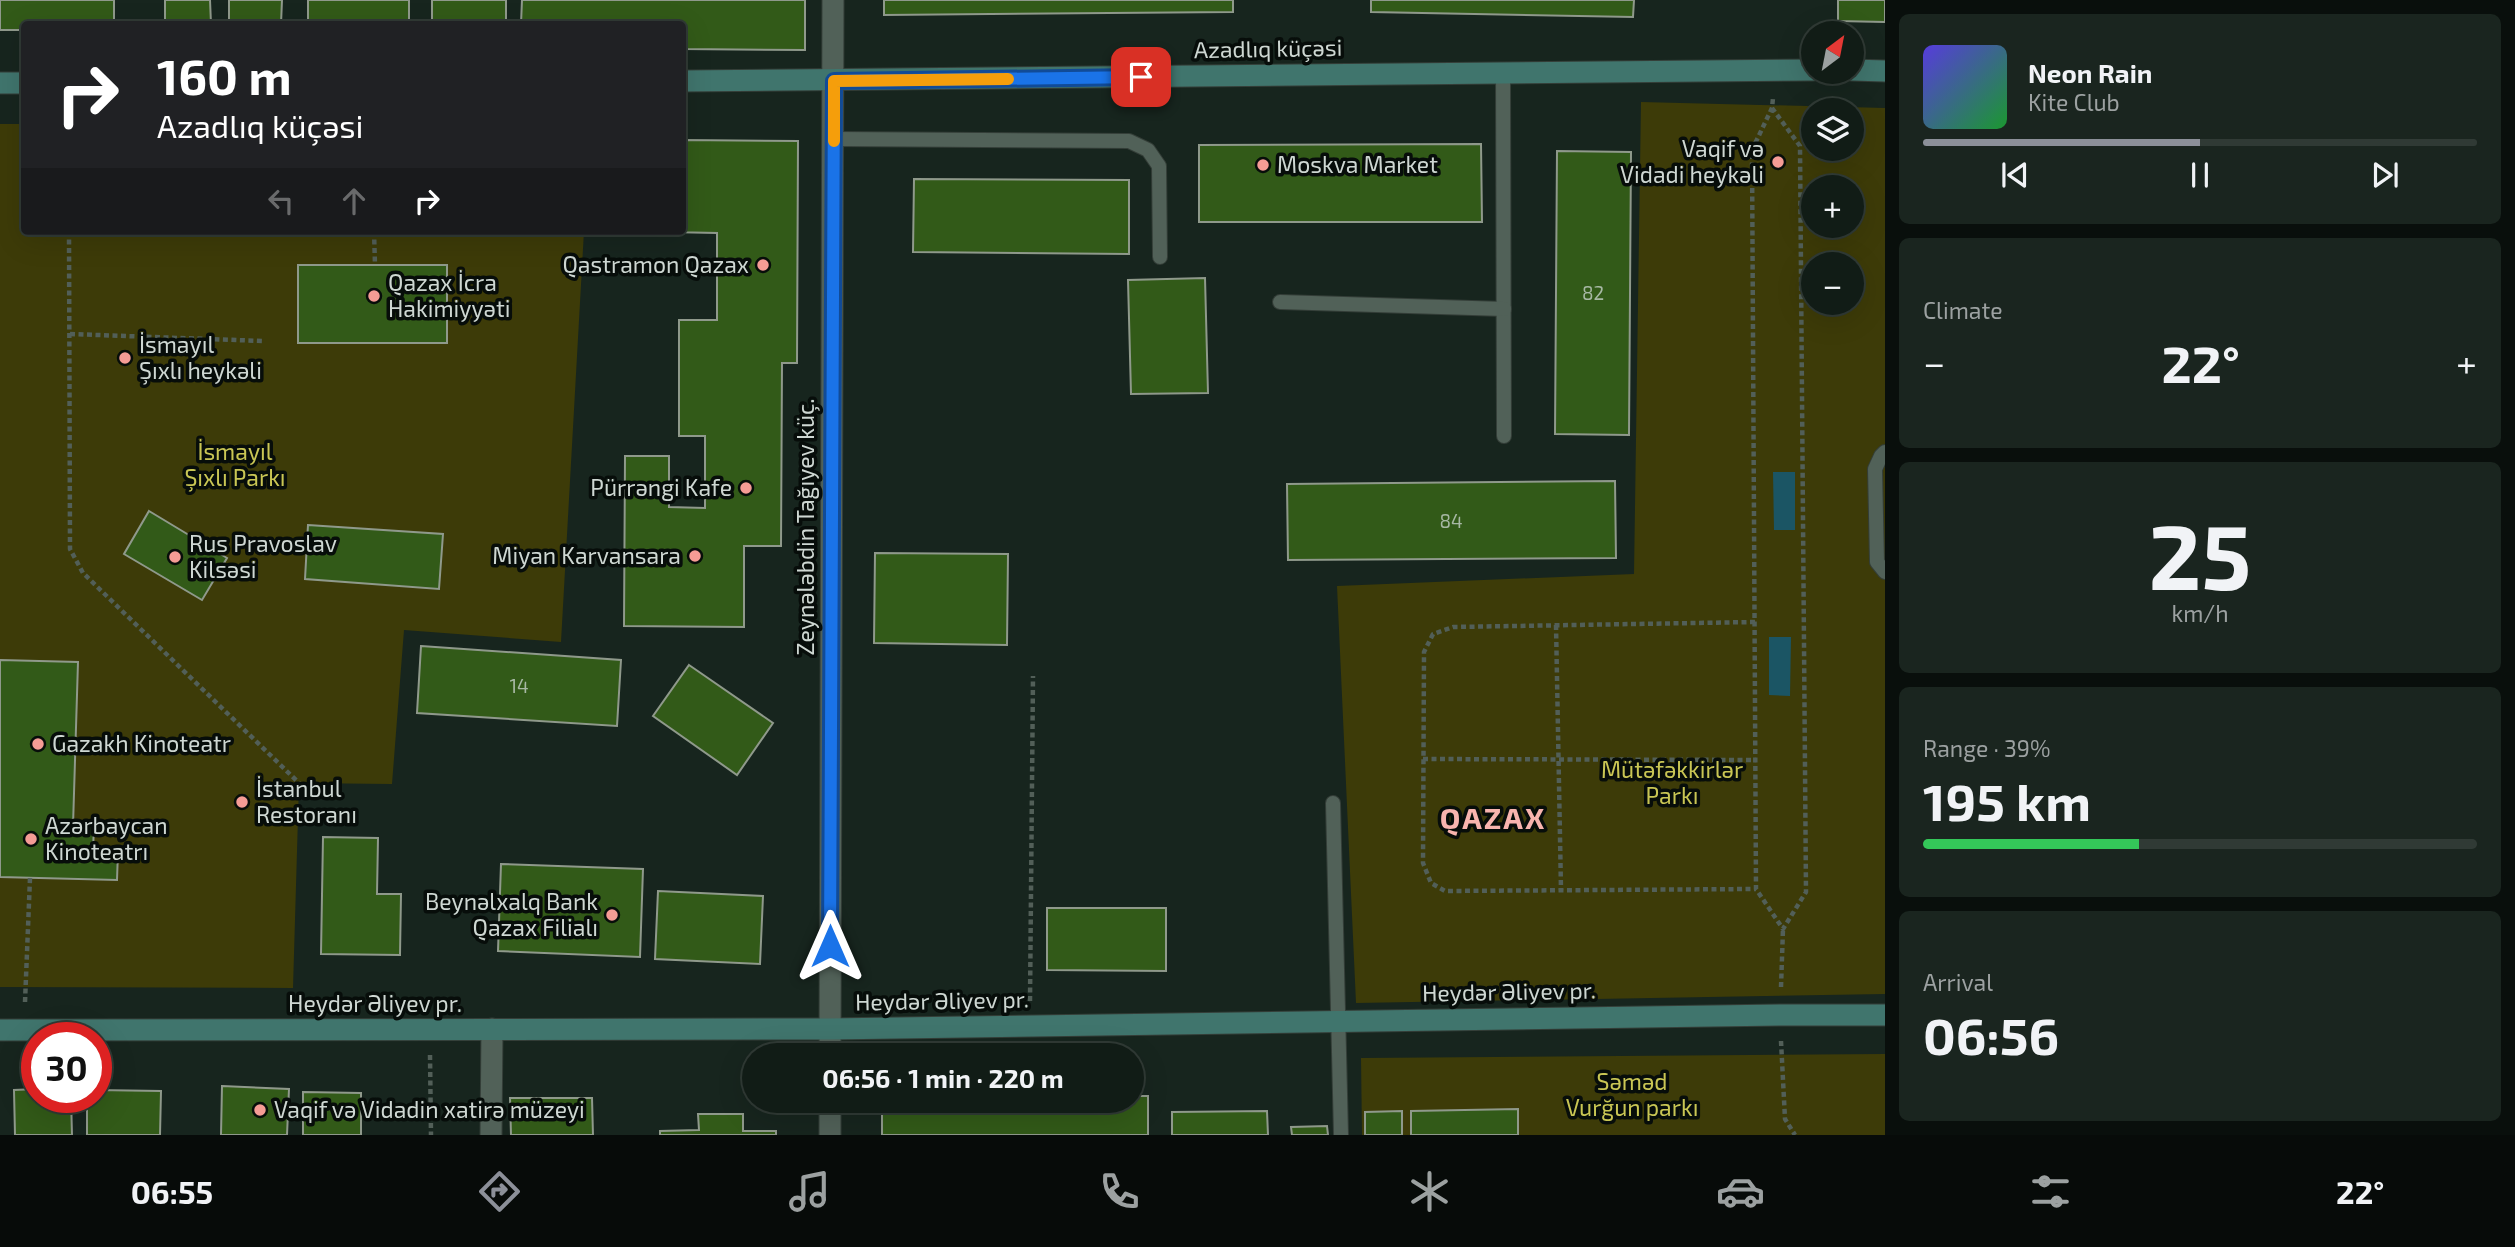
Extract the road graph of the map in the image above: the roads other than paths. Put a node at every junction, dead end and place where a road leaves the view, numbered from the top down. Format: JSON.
{"nodes":[{"id":1,"x":833,"y":0,"type":"edge"},
{"id":2,"x":1801,"y":70,"type":"edge"},
{"id":3,"x":1864,"y":71,"type":"edge"},
{"id":4,"x":1885,"y":71,"type":"edge"},
{"id":5,"x":1503,"y":72,"type":"junction"},
{"id":6,"x":686,"y":81,"type":"edge"},
{"id":7,"x":834,"y":81,"type":"junction"},
{"id":8,"x":0,"y":83,"type":"edge"},
{"id":9,"x":21,"y":83,"type":"edge"},
{"id":10,"x":834,"y":139,"type":"junction"},
{"id":11,"x":1160,"y":257,"type":"dead end"},
{"id":12,"x":1280,"y":302,"type":"dead end"},
{"id":13,"x":1503,"y":309,"type":"junction"},
{"id":14,"x":1504,"y":436,"type":"dead end"},
{"id":15,"x":1885,"y":452,"type":"edge"},
{"id":16,"x":1885,"y":572,"type":"edge"},
{"id":17,"x":1333,"y":803,"type":"dead end"},
{"id":18,"x":1885,"y":1015,"type":"edge"},
{"id":19,"x":1339,"y":1021,"type":"junction"},
{"id":20,"x":492,"y":1029,"type":"junction"},
{"id":21,"x":830,"y":1029,"type":"junction"},
{"id":22,"x":0,"y":1030,"type":"edge"},
{"id":23,"x":830,"y":1043,"type":"edge"},
{"id":24,"x":830,"y":1113,"type":"edge"},
{"id":25,"x":491,"y":1135,"type":"edge"},
{"id":26,"x":830,"y":1135,"type":"edge"},
{"id":27,"x":1341,"y":1135,"type":"edge"}],
"edges":[{"from":1,"to":7,"type":"street","name":"Zeynələbdin Tağıyev küç."},
{"from":2,"to":5,"type":"main road","name":"Azadlıq küçəsi"},
{"from":3,"to":4,"type":"main road"},
{"from":5,"to":7,"type":"main road","name":"Azadlıq küçəsi"},
{"from":5,"to":13,"type":"lane"},
{"from":6,"to":7,"type":"main road","name":"Azadlıq küçəsi"},
{"from":7,"to":10,"type":"street","name":"Zeynələbdin Tağıyev küç."},
{"from":8,"to":9,"type":"main road"},
{"from":10,"to":11,"type":"lane"},
{"from":10,"to":21,"type":"street","name":"Zeynələbdin Tağıyev küç."},
{"from":12,"to":13,"type":"lane"},
{"from":13,"to":14,"type":"lane"},
{"from":15,"to":16,"type":"lane"},
{"from":17,"to":19,"type":"lane"},
{"from":18,"to":19,"type":"main road","name":"Heydər Əliyev pr."},
{"from":19,"to":21,"type":"main road","name":"Heydər Əliyev pr."},
{"from":19,"to":27,"type":"lane"},
{"from":20,"to":21,"type":"main road","name":"Heydər Əliyev pr."},
{"from":20,"to":22,"type":"main road","name":"Heydər Əliyev pr."},
{"from":20,"to":25,"type":"street"},
{"from":21,"to":23,"type":"street","name":"Zeynələbdin Tağıyev küç."},
{"from":24,"to":26,"type":"street"}]}
